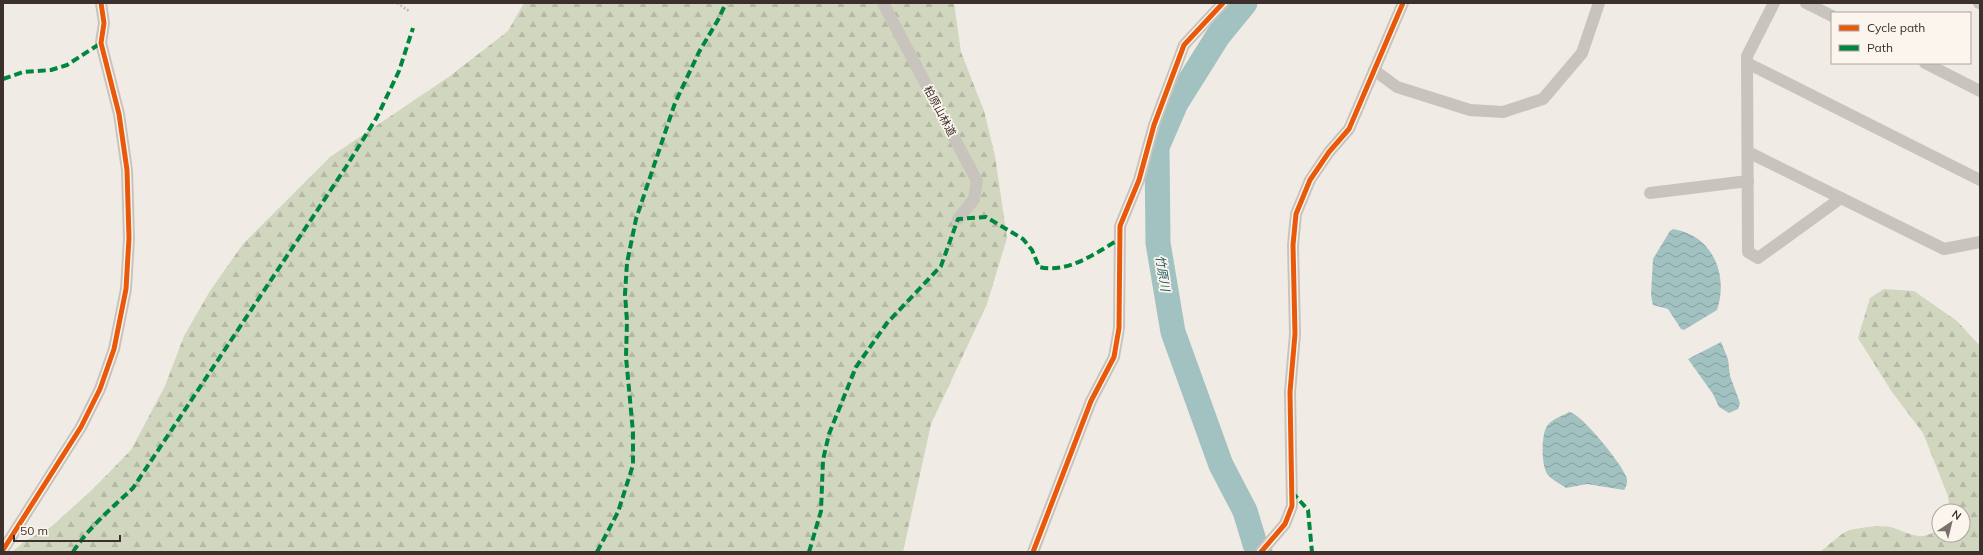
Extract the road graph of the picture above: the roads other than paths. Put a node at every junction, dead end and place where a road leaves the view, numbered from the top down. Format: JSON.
{"nodes":[{"id":1,"x":101,"y":3,"type":"edge"},
{"id":2,"x":883,"y":3,"type":"edge"},
{"id":3,"x":1223,"y":3,"type":"edge"},
{"id":4,"x":1404,"y":3,"type":"edge"},
{"id":5,"x":1599,"y":3,"type":"edge"},
{"id":6,"x":1774,"y":3,"type":"edge"},
{"id":7,"x":1806,"y":3,"type":"edge"},
{"id":8,"x":1831,"y":16,"type":"edge"},
{"id":9,"x":1747,"y":63,"type":"junction"},
{"id":10,"x":1927,"y":64,"type":"edge"},
{"id":11,"x":1374,"y":70,"type":"junction"},
{"id":12,"x":1980,"y":90,"type":"edge"},
{"id":13,"x":1748,"y":152,"type":"junction"},
{"id":14,"x":1980,"y":180,"type":"edge"},
{"id":15,"x":1748,"y":181,"type":"junction"},
{"id":16,"x":1650,"y":193,"type":"dead end"},
{"id":17,"x":1841,"y":198,"type":"junction"},
{"id":18,"x":958,"y":219,"type":"dead end"},
{"id":19,"x":1980,"y":242,"type":"edge"},
{"id":20,"x":3,"y":550,"type":"edge"},
{"id":21,"x":1032,"y":552,"type":"edge"},
{"id":22,"x":1261,"y":552,"type":"edge"}],
"edges":[{"from":1,"to":20,"type":"street"},
{"from":2,"to":18,"type":"street","name":"柏原山林道"},
{"from":3,"to":21,"type":"street"},
{"from":4,"to":11,"type":"street"},
{"from":5,"to":11,"type":"street"},
{"from":6,"to":9,"type":"street"},
{"from":7,"to":8,"type":"street"},
{"from":9,"to":13,"type":"street"},
{"from":9,"to":14,"type":"street"},
{"from":10,"to":12,"type":"street"},
{"from":11,"to":22,"type":"street"},
{"from":13,"to":15,"type":"street"},
{"from":13,"to":17,"type":"street"},
{"from":15,"to":16,"type":"street"},
{"from":15,"to":17,"type":"street"},
{"from":17,"to":19,"type":"street"}]}
